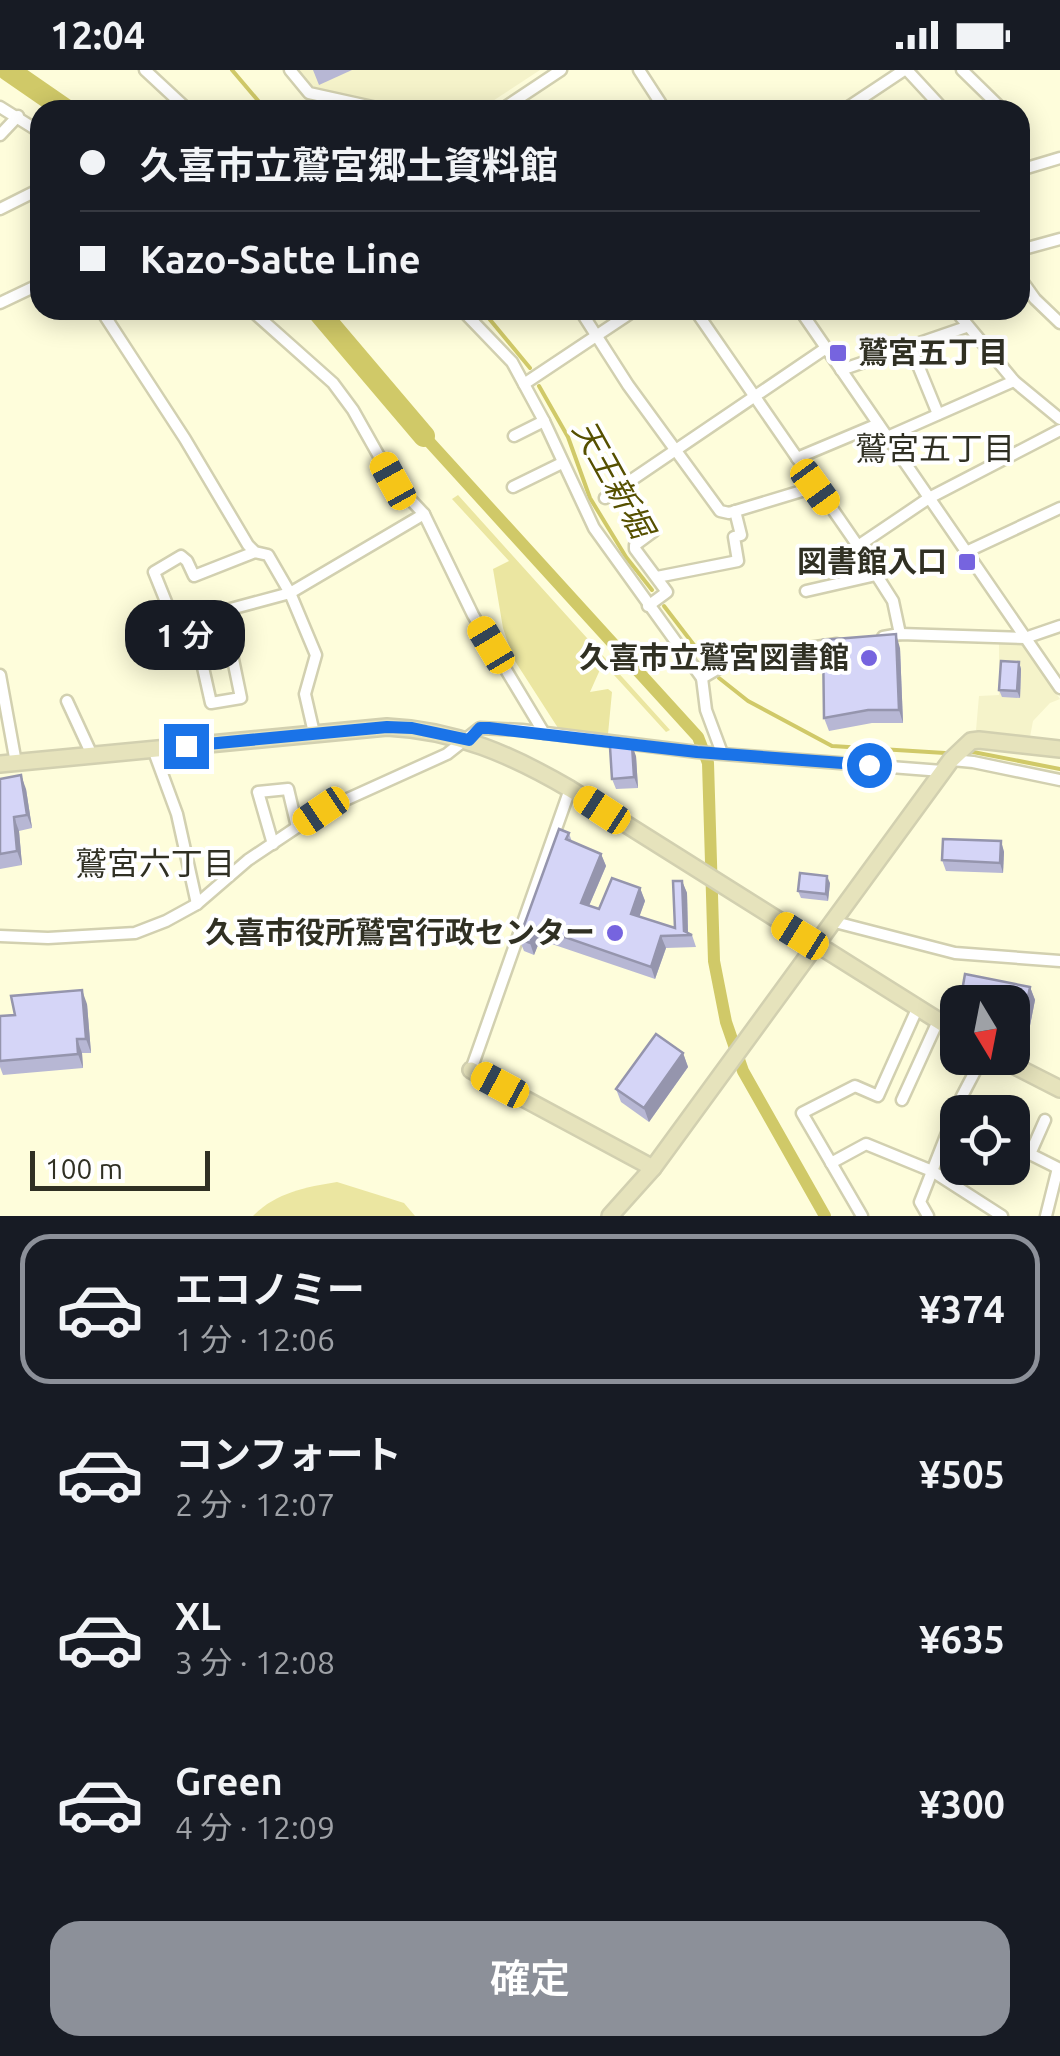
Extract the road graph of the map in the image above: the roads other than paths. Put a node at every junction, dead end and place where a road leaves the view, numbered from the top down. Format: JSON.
{"nodes":[{"id":1,"x":145,"y":70,"type":"edge"},
{"id":2,"x":290,"y":70,"type":"edge"},
{"id":3,"x":561,"y":70,"type":"edge"},
{"id":4,"x":639,"y":70,"type":"edge"},
{"id":5,"x":905,"y":70,"type":"edge"},
{"id":6,"x":962,"y":70,"type":"edge"},
{"id":7,"x":177,"y":100,"type":"edge"},
{"id":8,"x":341,"y":100,"type":"edge"},
{"id":9,"x":516,"y":100,"type":"edge"},
{"id":10,"x":658,"y":100,"type":"edge"},
{"id":11,"x":859,"y":100,"type":"edge"},
{"id":12,"x":934,"y":100,"type":"edge"},
{"id":13,"x":993,"y":100,"type":"edge"},
{"id":14,"x":0,"y":106,"type":"edge"},
{"id":15,"x":18,"y":116,"type":"junction"},
{"id":16,"x":30,"y":125,"type":"edge"},
{"id":17,"x":0,"y":135,"type":"edge"},
{"id":18,"x":1060,"y":158,"type":"edge"},
{"id":19,"x":1030,"y":167,"type":"edge"},
{"id":20,"x":30,"y":194,"type":"edge"},
{"id":21,"x":0,"y":209,"type":"edge"},
{"id":22,"x":1060,"y":238,"type":"edge"},
{"id":23,"x":1030,"y":247,"type":"edge"},
{"id":24,"x":30,"y":288,"type":"edge"},
{"id":25,"x":1030,"y":293,"type":"edge"},
{"id":26,"x":0,"y":302,"type":"edge"},
{"id":27,"x":106,"y":320,"type":"edge"},
{"id":28,"x":262,"y":320,"type":"edge"},
{"id":29,"x":472,"y":320,"type":"edge"},
{"id":30,"x":587,"y":320,"type":"edge"},
{"id":31,"x":621,"y":320,"type":"edge"},
{"id":32,"x":702,"y":320,"type":"edge"},
{"id":33,"x":807,"y":320,"type":"edge"},
{"id":34,"x":962,"y":320,"type":"edge"},
{"id":35,"x":1060,"y":323,"type":"edge"},
{"id":36,"x":966,"y":326,"type":"junction"},
{"id":37,"x":598,"y":336,"type":"junction"},
{"id":38,"x":826,"y":348,"type":"junction"},
{"id":39,"x":911,"y":348,"type":"junction"},
{"id":40,"x":841,"y":370,"type":"junction"},
{"id":41,"x":1014,"y":381,"type":"junction"},
{"id":42,"x":524,"y":384,"type":"junction"},
{"id":43,"x":754,"y":397,"type":"junction"},
{"id":44,"x":938,"y":414,"type":"junction"},
{"id":45,"x":1060,"y":420,"type":"edge"},
{"id":46,"x":544,"y":421,"type":"junction"},
{"id":47,"x":878,"y":424,"type":"junction"},
{"id":48,"x":1060,"y":430,"type":"edge"},
{"id":49,"x":514,"y":436,"type":"dead end"},
{"id":50,"x":887,"y":436,"type":"junction"},
{"id":51,"x":676,"y":451,"type":"junction"},
{"id":52,"x":798,"y":458,"type":"junction"},
{"id":53,"x":562,"y":463,"type":"junction"},
{"id":54,"x":513,"y":487,"type":"dead end"},
{"id":55,"x":624,"y":487,"type":"junction"},
{"id":56,"x":815,"y":487,"type":"junction"},
{"id":57,"x":605,"y":498,"type":"dead end"},
{"id":58,"x":929,"y":498,"type":"junction"},
{"id":59,"x":1060,"y":508,"type":"edge"},
{"id":60,"x":735,"y":511,"type":"junction"},
{"id":61,"x":424,"y":514,"type":"junction"},
{"id":62,"x":858,"y":546,"type":"junction"},
{"id":63,"x":255,"y":552,"type":"junction"},
{"id":64,"x":966,"y":552,"type":"junction"},
{"id":65,"x":876,"y":575,"type":"junction"},
{"id":66,"x":657,"y":577,"type":"junction"},
{"id":67,"x":806,"y":591,"type":"dead end"},
{"id":68,"x":290,"y":593,"type":"junction"},
{"id":69,"x":648,"y":606,"type":"junction"},
{"id":70,"x":223,"y":611,"type":"junction"},
{"id":71,"x":193,"y":623,"type":"junction"},
{"id":72,"x":1060,"y":626,"type":"edge"},
{"id":73,"x":177,"y":629,"type":"junction"},
{"id":74,"x":900,"y":634,"type":"junction"},
{"id":75,"x":157,"y":636,"type":"dead end"},
{"id":76,"x":1025,"y":638,"type":"junction"},
{"id":77,"x":871,"y":639,"type":"edge"},
{"id":78,"x":857,"y":642,"type":"edge"},
{"id":79,"x":0,"y":675,"type":"edge"},
{"id":80,"x":702,"y":678,"type":"junction"},
{"id":81,"x":1060,"y":688,"type":"edge"},
{"id":82,"x":66,"y":701,"type":"dead end"},
{"id":83,"x":2,"y":702,"type":"edge"},
{"id":84,"x":544,"y":733,"type":"junction"},
{"id":85,"x":314,"y":734,"type":"junction"},
{"id":86,"x":469,"y":740,"type":"junction"},
{"id":87,"x":153,"y":749,"type":"junction"},
{"id":88,"x":1060,"y":750,"type":"edge"},
{"id":89,"x":718,"y":753,"type":"junction"},
{"id":90,"x":92,"y":755,"type":"junction"},
{"id":91,"x":8,"y":764,"type":"edge"},
{"id":92,"x":947,"y":766,"type":"junction"},
{"id":93,"x":1060,"y":780,"type":"edge"},
{"id":94,"x":570,"y":789,"type":"junction"},
{"id":95,"x":297,"y":828,"type":"junction"},
{"id":96,"x":273,"y":844,"type":"junction"},
{"id":97,"x":197,"y":904,"type":"junction"},
{"id":98,"x":830,"y":921,"type":"junction"},
{"id":99,"x":0,"y":936,"type":"edge"},
{"id":100,"x":815,"y":946,"type":"junction"},
{"id":101,"x":1060,"y":962,"type":"edge"},
{"id":102,"x":918,"y":1008,"type":"junction"},
{"id":103,"x":938,"y":1021,"type":"joint"},
{"id":104,"x":471,"y":1070,"type":"joint"},
{"id":105,"x":1030,"y":1074,"type":"edge"},
{"id":106,"x":973,"y":1075,"type":"edge"},
{"id":107,"x":1060,"y":1089,"type":"edge"},
{"id":108,"x":902,"y":1100,"type":"dead end"},
{"id":109,"x":1045,"y":1120,"type":"dead end"},
{"id":110,"x":831,"y":1163,"type":"junction"},
{"id":111,"x":653,"y":1168,"type":"junction"},
{"id":112,"x":1059,"y":1168,"type":"edge"},
{"id":113,"x":932,"y":1171,"type":"junction"},
{"id":114,"x":610,"y":1216,"type":"edge"},
{"id":115,"x":862,"y":1216,"type":"edge"},
{"id":116,"x":928,"y":1216,"type":"edge"},
{"id":117,"x":1002,"y":1216,"type":"edge"},
{"id":118,"x":1046,"y":1216,"type":"edge"}],
"edges":[{"from":1,"to":7,"type":"street"},
{"from":2,"to":8,"type":"street"},
{"from":3,"to":9,"type":"street"},
{"from":4,"to":10,"type":"street"},
{"from":5,"to":11,"type":"street"},
{"from":5,"to":12,"type":"street"},
{"from":6,"to":13,"type":"street"},
{"from":14,"to":15,"type":"street"},
{"from":15,"to":16,"type":"street"},
{"from":15,"to":17,"type":"street"},
{"from":18,"to":19,"type":"street"},
{"from":20,"to":21,"type":"street"},
{"from":22,"to":23,"type":"street"},
{"from":24,"to":26,"type":"street"},
{"from":25,"to":35,"type":"street"},
{"from":27,"to":63,"type":"street"},
{"from":28,"to":61,"type":"street"},
{"from":29,"to":42,"type":"street"},
{"from":30,"to":37,"type":"street"},
{"from":31,"to":37,"type":"street"},
{"from":32,"to":43,"type":"street"},
{"from":33,"to":38,"type":"street"},
{"from":34,"to":36,"type":"street"},
{"from":36,"to":39,"type":"street"},
{"from":36,"to":41,"type":"street"},
{"from":37,"to":42,"type":"street"},
{"from":37,"to":51,"type":"street"},
{"from":38,"to":40,"type":"street"},
{"from":38,"to":43,"type":"street"},
{"from":39,"to":40,"type":"street"},
{"from":39,"to":44,"type":"street"},
{"from":40,"to":47,"type":"street"},
{"from":41,"to":44,"type":"street"},
{"from":41,"to":45,"type":"street"},
{"from":42,"to":46,"type":"street"},
{"from":43,"to":51,"type":"street"},
{"from":43,"to":52,"type":"street"},
{"from":44,"to":50,"type":"street"},
{"from":46,"to":49,"type":"street"},
{"from":46,"to":53,"type":"street"},
{"from":47,"to":50,"type":"street"},
{"from":47,"to":52,"type":"street"},
{"from":48,"to":58,"type":"street"},
{"from":50,"to":58,"type":"street"},
{"from":51,"to":55,"type":"street"},
{"from":51,"to":60,"type":"street"},
{"from":52,"to":56,"type":"street"},
{"from":53,"to":54,"type":"street"},
{"from":53,"to":69,"type":"street"},
{"from":55,"to":57,"type":"street"},
{"from":55,"to":66,"type":"street"},
{"from":56,"to":60,"type":"street"},
{"from":56,"to":62,"type":"street"},
{"from":58,"to":62,"type":"street"},
{"from":58,"to":64,"type":"street"},
{"from":59,"to":64,"type":"street"},
{"from":60,"to":66,"type":"street"},
{"from":61,"to":68,"type":"street"},
{"from":61,"to":84,"type":"street"},
{"from":62,"to":65,"type":"street"},
{"from":63,"to":68,"type":"street"},
{"from":63,"to":73,"type":"street"},
{"from":64,"to":76,"type":"street"},
{"from":65,"to":67,"type":"street"},
{"from":65,"to":74,"type":"street"},
{"from":66,"to":69,"type":"street"},
{"from":68,"to":70,"type":"street"},
{"from":68,"to":85,"type":"street"},
{"from":69,"to":80,"type":"street"},
{"from":70,"to":71,"type":"street"},
{"from":70,"to":71,"type":"street"},
{"from":71,"to":73,"type":"street"},
{"from":72,"to":76,"type":"street"},
{"from":73,"to":75,"type":"street"},
{"from":74,"to":76,"type":"street"},
{"from":74,"to":77,"type":"street"},
{"from":76,"to":81,"type":"street"},
{"from":78,"to":80,"type":"street"},
{"from":79,"to":83,"type":"street"},
{"from":80,"to":89,"type":"street"},
{"from":82,"to":90,"type":"street"},
{"from":83,"to":91,"type":"street"},
{"from":84,"to":86,"type":"street"},
{"from":84,"to":89,"type":"street"},
{"from":85,"to":86,"type":"main road"},
{"from":85,"to":87,"type":"main road"},
{"from":86,"to":94,"type":"main road"},
{"from":86,"to":95,"type":"street"},
{"from":87,"to":90,"type":"main road"},
{"from":87,"to":97,"type":"street"},
{"from":88,"to":92,"type":"main road"},
{"from":89,"to":92,"type":"street"},
{"from":90,"to":91,"type":"main road"},
{"from":92,"to":93,"type":"street"},
{"from":92,"to":98,"type":"main road"},
{"from":94,"to":100,"type":"main road"},
{"from":94,"to":104,"type":"street"},
{"from":95,"to":96,"type":"street"},
{"from":95,"to":96,"type":"street"},
{"from":96,"to":97,"type":"street"},
{"from":97,"to":99,"type":"street"},
{"from":98,"to":100,"type":"main road"},
{"from":98,"to":101,"type":"street"},
{"from":100,"to":102,"type":"main road"},
{"from":100,"to":111,"type":"main road"},
{"from":102,"to":103,"type":"main road"},
{"from":102,"to":110,"type":"street"},
{"from":103,"to":108,"type":"street"},
{"from":104,"to":111,"type":"main road"},
{"from":105,"to":107,"type":"main road"},
{"from":106,"to":113,"type":"street"},
{"from":109,"to":112,"type":"street"},
{"from":110,"to":113,"type":"street"},
{"from":110,"to":115,"type":"street"},
{"from":111,"to":114,"type":"main road"},
{"from":112,"to":118,"type":"street"},
{"from":113,"to":116,"type":"street"},
{"from":113,"to":117,"type":"street"}]}
